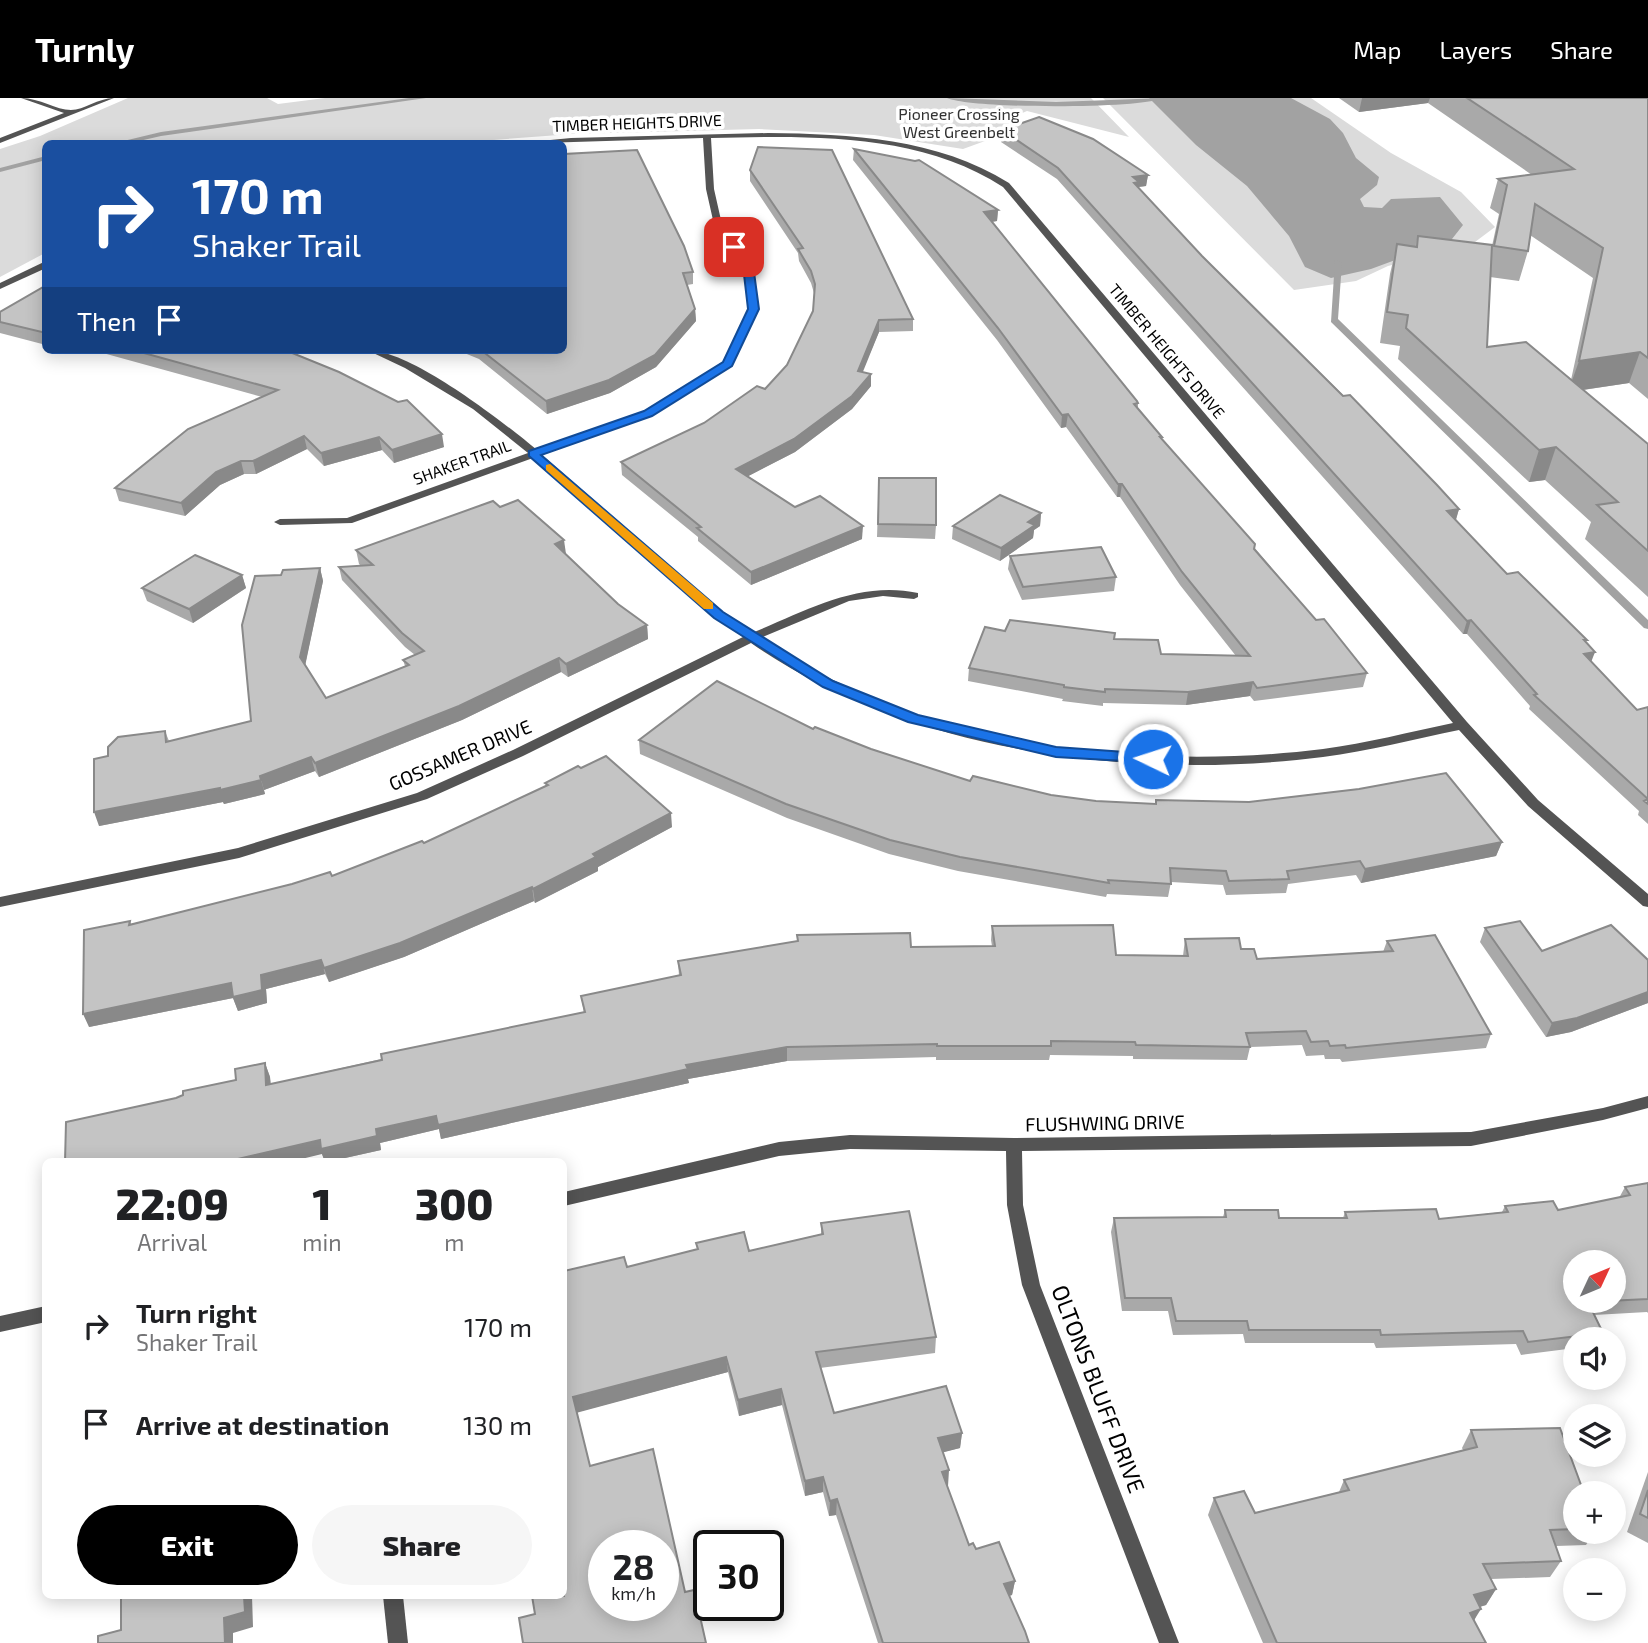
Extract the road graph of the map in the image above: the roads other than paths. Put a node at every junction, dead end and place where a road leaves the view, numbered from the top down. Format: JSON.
{"nodes":[{"id":1,"x":25,"y":98,"type":"edge"},
{"id":2,"x":110,"y":98,"type":"edge"},
{"id":3,"x":71,"y":113,"type":"junction"},
{"id":4,"x":707,"y":136,"type":"junction"},
{"id":5,"x":0,"y":141,"type":"edge"},
{"id":6,"x":567,"y":142,"type":"edge"},
{"id":7,"x":42,"y":266,"type":"edge"},
{"id":8,"x":0,"y":286,"type":"edge"},
{"id":9,"x":380,"y":354,"type":"edge"},
{"id":10,"x":533,"y":454,"type":"junction"},
{"id":11,"x":280,"y":522,"type":"dead end"},
{"id":12,"x":914,"y":594,"type":"dead end"},
{"id":13,"x":751,"y":638,"type":"junction"},
{"id":14,"x":1462,"y":725,"type":"junction"},
{"id":15,"x":0,"y":902,"type":"edge"},
{"id":16,"x":1648,"y":902,"type":"edge"},
{"id":17,"x":1648,"y":1101,"type":"edge"},
{"id":18,"x":1014,"y":1145,"type":"junction"},
{"id":19,"x":567,"y":1198,"type":"edge"},
{"id":20,"x":42,"y":1315,"type":"edge"},
{"id":21,"x":0,"y":1324,"type":"edge"},
{"id":22,"x":393,"y":1599,"type":"edge"},
{"id":23,"x":398,"y":1643,"type":"edge"},
{"id":24,"x":1169,"y":1643,"type":"edge"}],
"edges":[{"from":1,"to":3,"type":"street"},
{"from":2,"to":3,"type":"street"},
{"from":3,"to":5,"type":"street"},
{"from":4,"to":6,"type":"street","name":"TIMBER HEIGHTS DRIVE"},
{"from":4,"to":10,"type":"street","name":"SHAKER TRAIL"},
{"from":4,"to":14,"type":"street","name":"TIMBER HEIGHTS DRIVE"},
{"from":7,"to":8,"type":"street"},
{"from":9,"to":10,"type":"street"},
{"from":10,"to":11,"type":"street","name":"SHAKER TRAIL"},
{"from":10,"to":13,"type":"street"},
{"from":12,"to":13,"type":"street","name":"GOSSAMER DRIVE"},
{"from":13,"to":14,"type":"street"},
{"from":13,"to":15,"type":"street","name":"GOSSAMER DRIVE"},
{"from":14,"to":16,"type":"street","name":"TIMBER HEIGHTS DRIVE"},
{"from":17,"to":18,"type":"street","name":"FLUSHWING DRIVE"},
{"from":18,"to":19,"type":"street","name":"FLUSHWING DRIVE"},
{"from":18,"to":24,"type":"street","name":"OLTONS BLUFF DRIVE"},
{"from":20,"to":21,"type":"street"},
{"from":22,"to":23,"type":"street"}]}
